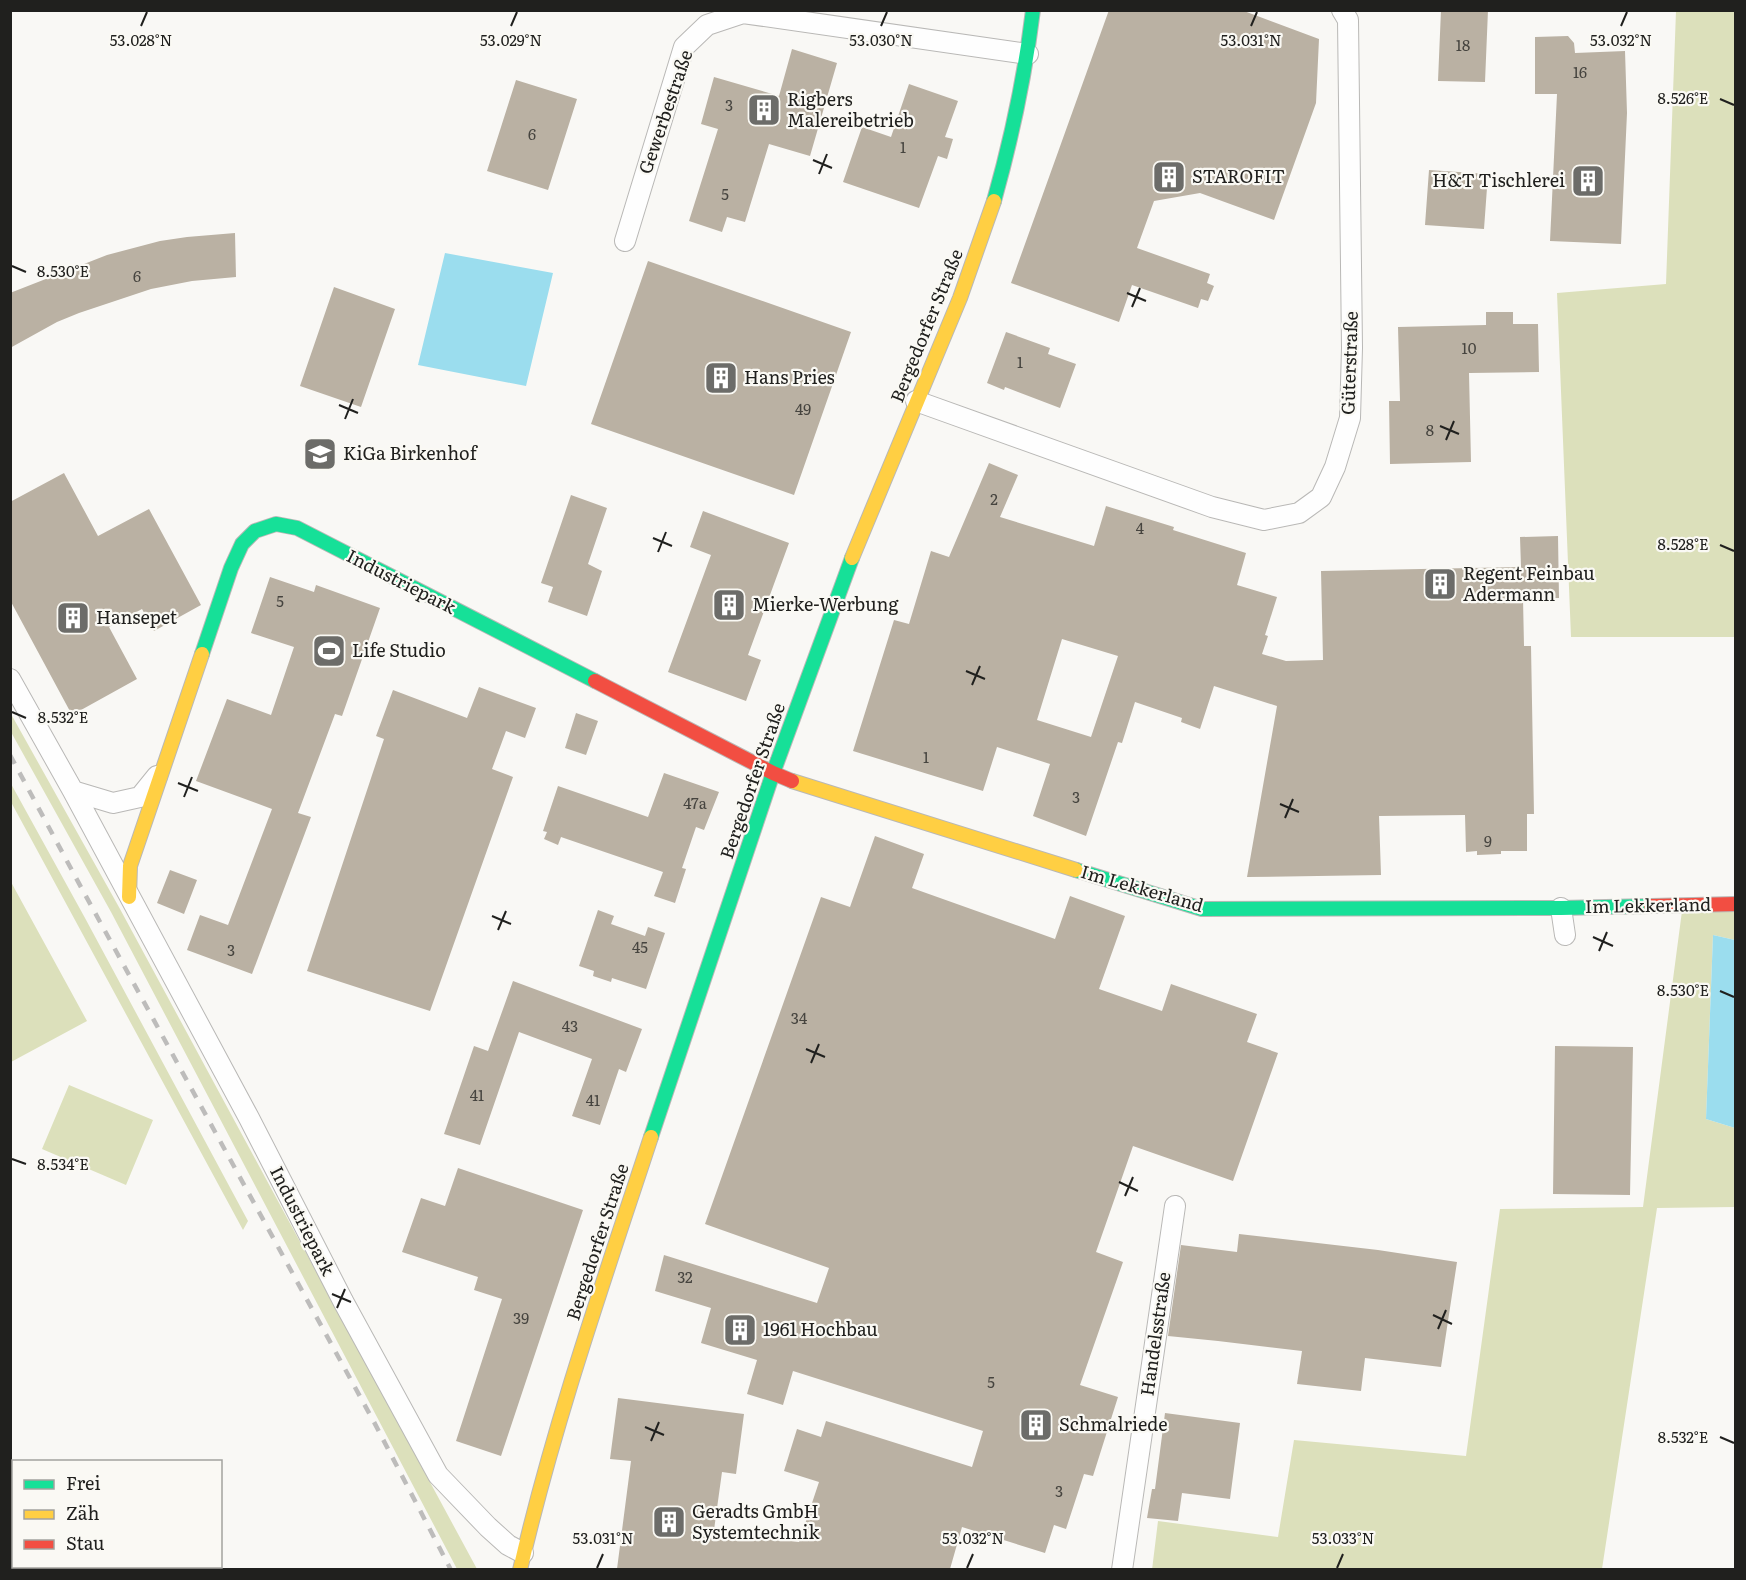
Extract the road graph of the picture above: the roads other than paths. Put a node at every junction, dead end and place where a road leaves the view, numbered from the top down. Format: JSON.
{"nodes":[{"id":1,"x":1033,"y":10,"type":"edge"},
{"id":2,"x":1342,"y":10,"type":"edge"},
{"id":3,"x":1028,"y":54,"type":"junction"},
{"id":4,"x":625,"y":241,"type":"dead end"},
{"id":5,"x":916,"y":401,"type":"junction"},
{"id":6,"x":10,"y":679,"type":"edge"},
{"id":7,"x":162,"y":770,"type":"junction"},
{"id":8,"x":773,"y":773,"type":"junction"},
{"id":9,"x":73,"y":790,"type":"junction"},
{"id":10,"x":129,"y":897,"type":"junction"},
{"id":11,"x":1736,"y":904,"type":"edge"},
{"id":12,"x":1561,"y":908,"type":"junction"},
{"id":13,"x":1565,"y":935,"type":"dead end"},
{"id":14,"x":1175,"y":1206,"type":"dead end"},
{"id":15,"x":521,"y":1561,"type":"edge"},
{"id":16,"x":1122,"y":1569,"type":"edge"}],
"edges":[{"from":1,"to":3,"type":"street","name":"Bergedorfer Straße"},
{"from":2,"to":5,"type":"street","name":"Güterstraße"},
{"from":3,"to":4,"type":"street","name":"Gewerbestraße"},
{"from":3,"to":5,"type":"street","name":"Bergedorfer Straße"},
{"from":5,"to":8,"type":"street","name":"Bergedorfer Straße"},
{"from":6,"to":9,"type":"street","name":"Industriepark"},
{"from":7,"to":8,"type":"street","name":"Industriepark"},
{"from":7,"to":9,"type":"street","name":"Industriepark"},
{"from":7,"to":10,"type":"street","name":"Industriepark"},
{"from":8,"to":12,"type":"street","name":"Im Lekkerland"},
{"from":8,"to":15,"type":"street","name":"Bergedorfer Straße"},
{"from":9,"to":10,"type":"street","name":"Industriepark"},
{"from":10,"to":15,"type":"street","name":"Industriepark"},
{"from":11,"to":12,"type":"street","name":"Im Lekkerland"},
{"from":12,"to":13,"type":"street","name":"Im Lekkerland"},
{"from":14,"to":16,"type":"street","name":"Handelsstraße"}]}
